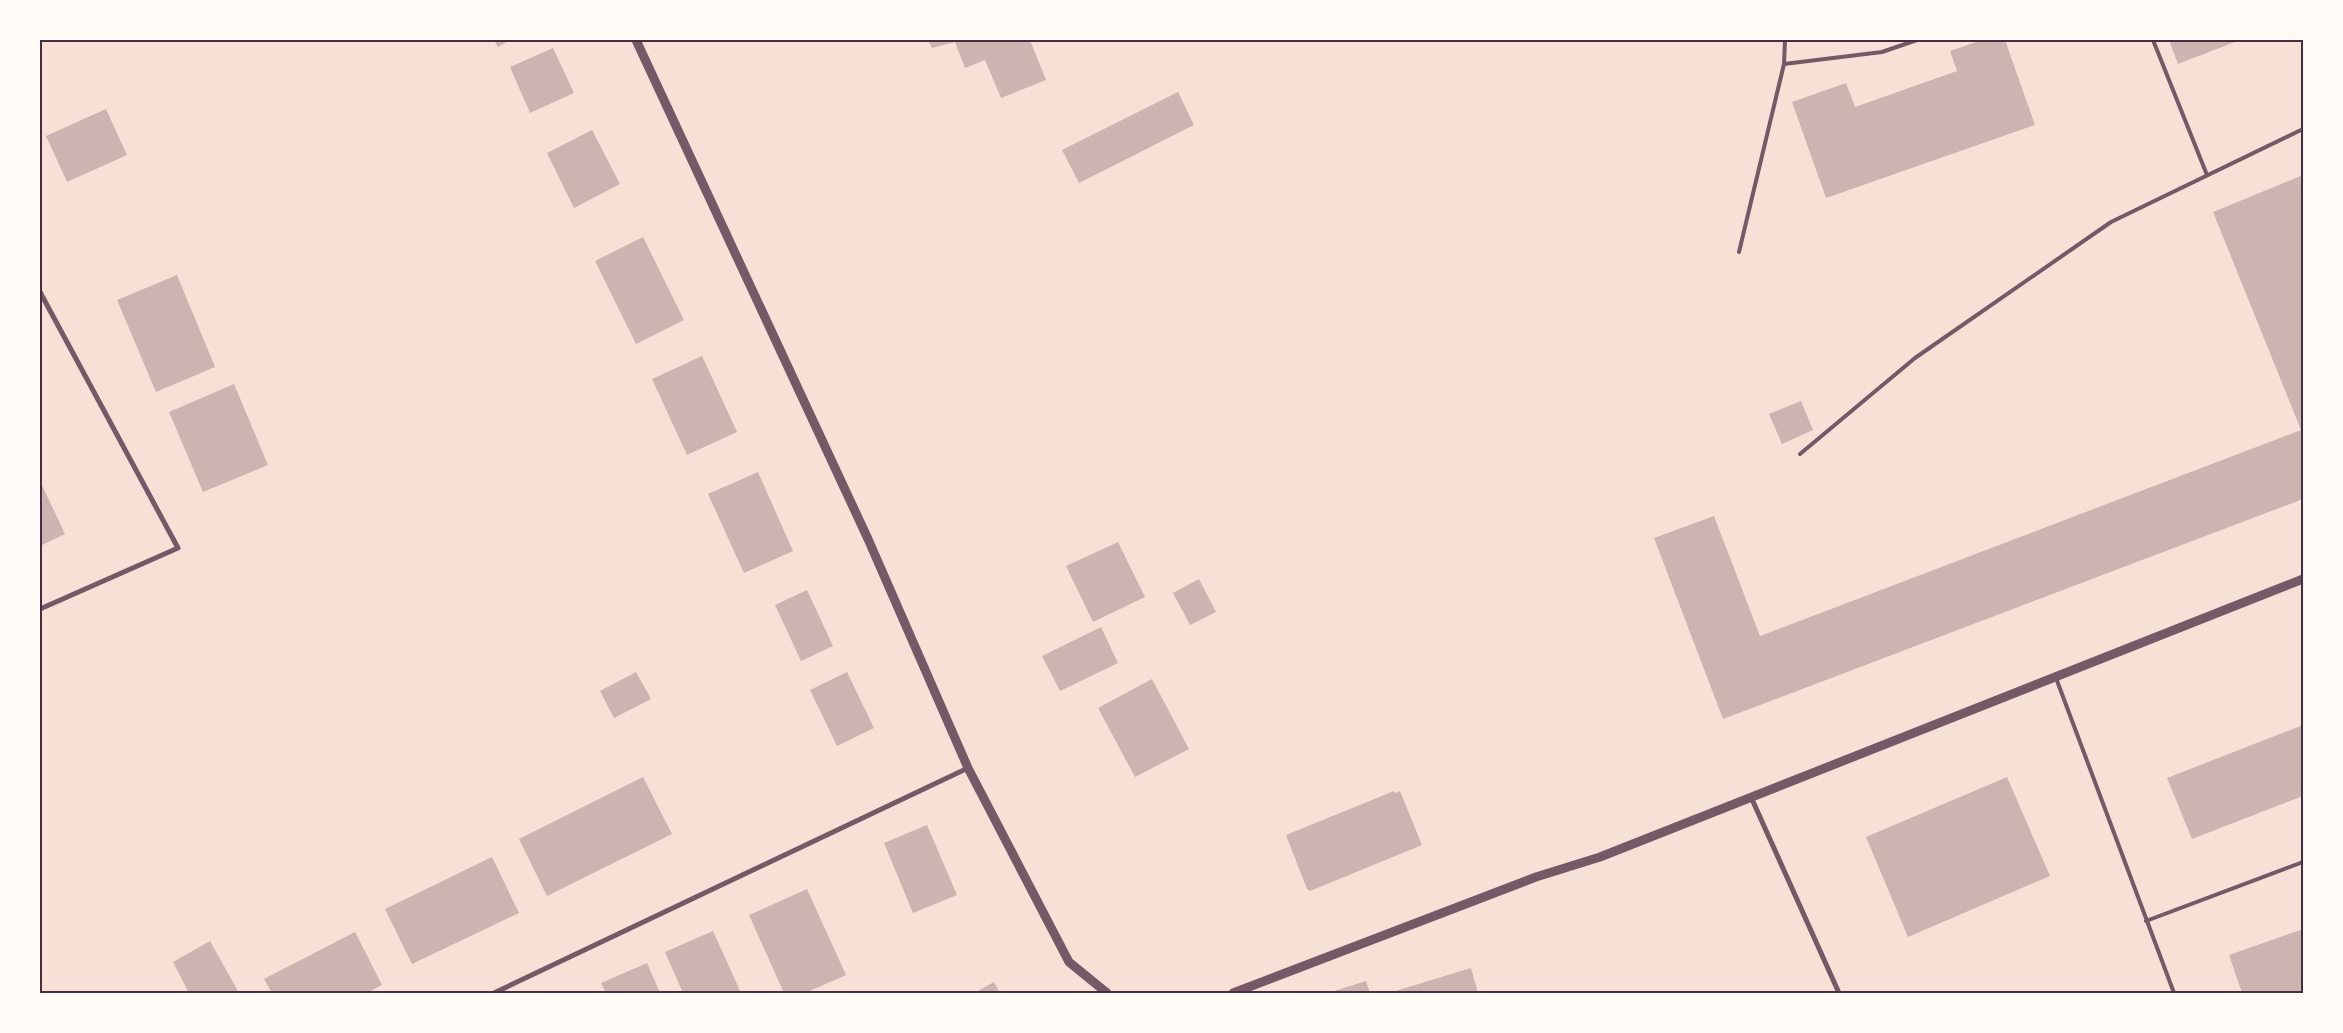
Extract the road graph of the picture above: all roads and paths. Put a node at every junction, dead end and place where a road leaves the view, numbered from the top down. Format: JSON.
{"nodes":[{"id":1,"x":636,"y":40,"type":"edge"},
{"id":2,"x":1785,"y":40,"type":"edge"},
{"id":3,"x":1918,"y":40,"type":"edge"},
{"id":4,"x":2153,"y":40,"type":"edge"},
{"id":5,"x":1784,"y":64,"type":"junction"},
{"id":6,"x":2303,"y":129,"type":"edge"},
{"id":7,"x":2207,"y":175,"type":"junction"},
{"id":8,"x":1739,"y":252,"type":"dead end"},
{"id":9,"x":40,"y":292,"type":"edge"},
{"id":10,"x":1800,"y":454,"type":"dead end"},
{"id":11,"x":2303,"y":579,"type":"edge"},
{"id":12,"x":40,"y":608,"type":"edge"},
{"id":13,"x":2055,"y":676,"type":"junction"},
{"id":14,"x":968,"y":768,"type":"junction"},
{"id":15,"x":1751,"y":797,"type":"junction"},
{"id":16,"x":2303,"y":862,"type":"edge"},
{"id":17,"x":2146,"y":921,"type":"junction"},
{"id":18,"x":494,"y":993,"type":"edge"},
{"id":19,"x":1107,"y":993,"type":"edge"},
{"id":20,"x":1233,"y":993,"type":"edge"},
{"id":21,"x":1839,"y":993,"type":"edge"},
{"id":22,"x":2174,"y":993,"type":"edge"}],
"edges":[{"from":1,"to":14,"type":"street"},
{"from":2,"to":5,"type":"lane"},
{"from":3,"to":5,"type":"lane"},
{"from":4,"to":7,"type":"lane"},
{"from":5,"to":8,"type":"lane"},
{"from":6,"to":7,"type":"lane"},
{"from":7,"to":10,"type":"lane"},
{"from":9,"to":12,"type":"street"},
{"from":11,"to":13,"type":"street"},
{"from":13,"to":15,"type":"street"},
{"from":13,"to":17,"type":"lane"},
{"from":14,"to":18,"type":"street"},
{"from":14,"to":19,"type":"street"},
{"from":15,"to":20,"type":"street"},
{"from":15,"to":21,"type":"street"},
{"from":16,"to":17,"type":"lane"},
{"from":17,"to":22,"type":"lane"}]}
